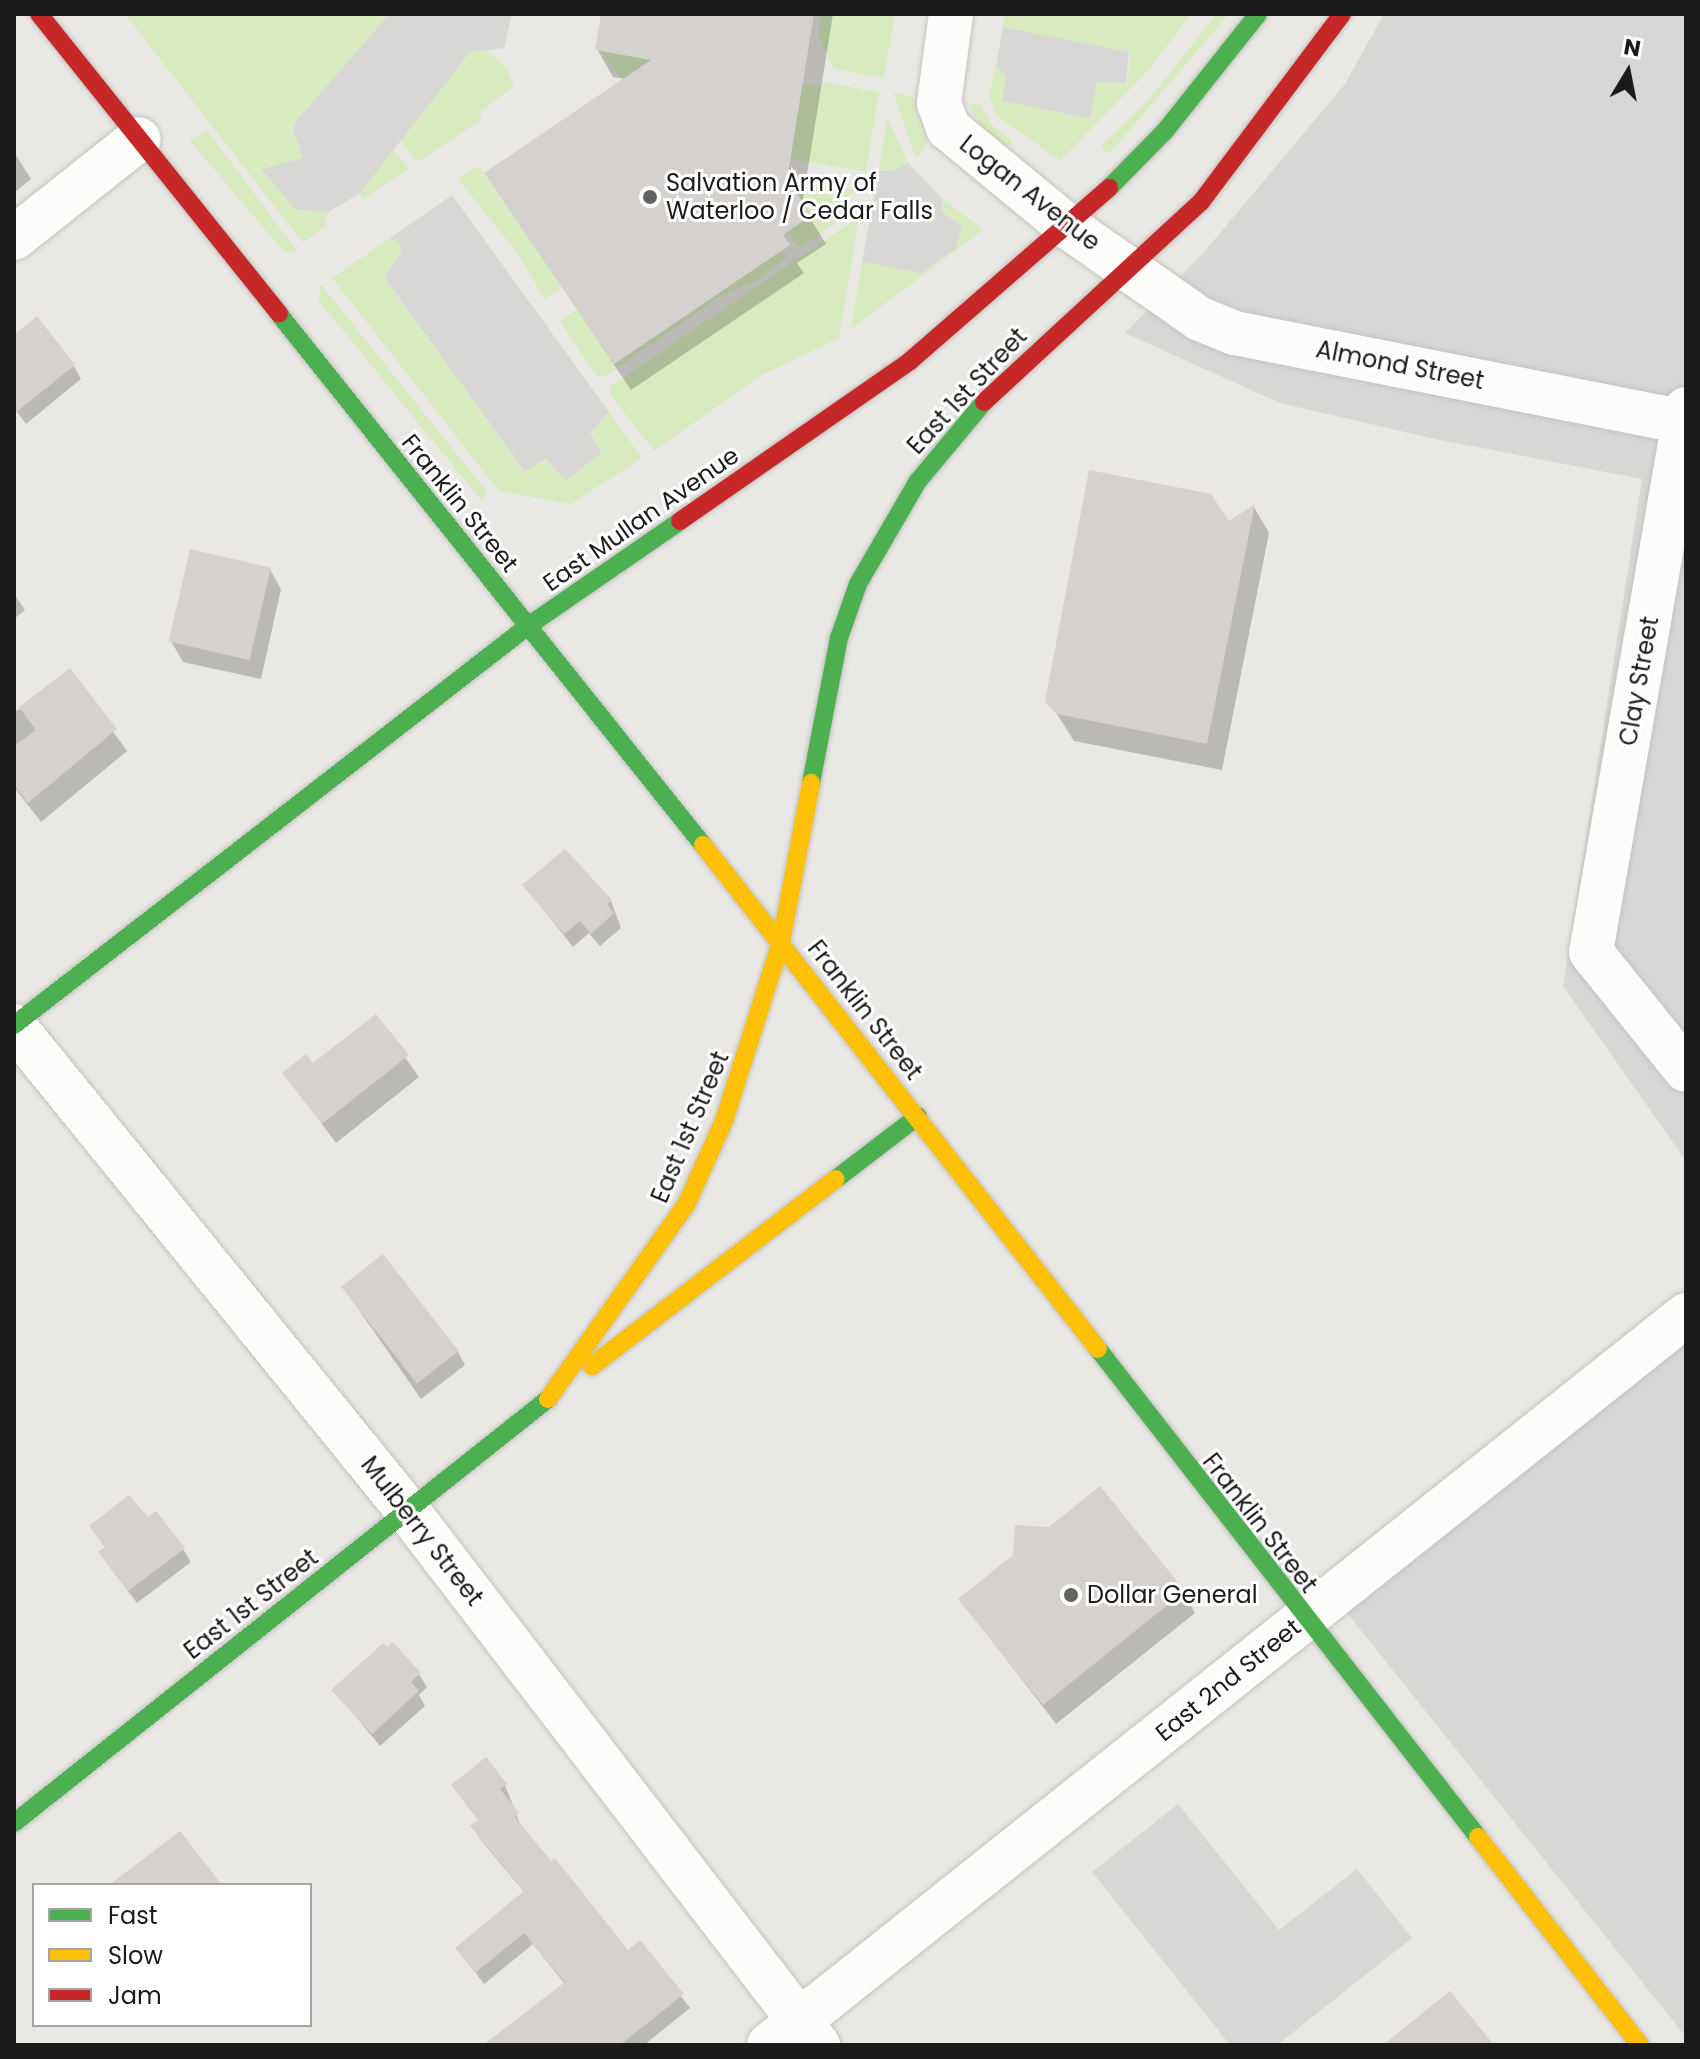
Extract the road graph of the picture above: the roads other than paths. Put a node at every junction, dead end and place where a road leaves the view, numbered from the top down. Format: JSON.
{"nodes":[{"id":1,"x":39,"y":14,"type":"edge"},
{"id":2,"x":951,"y":14,"type":"edge"},
{"id":3,"x":1258,"y":14,"type":"edge"},
{"id":4,"x":1342,"y":14,"type":"edge"},
{"id":5,"x":139,"y":139,"type":"junction"},
{"id":6,"x":1068,"y":227,"type":"junction"},
{"id":7,"x":14,"y":238,"type":"edge"},
{"id":8,"x":1130,"y":268,"type":"junction"},
{"id":9,"x":1685,"y":417,"type":"edge"},
{"id":10,"x":528,"y":626,"type":"junction"},
{"id":11,"x":781,"y":942,"type":"junction"},
{"id":12,"x":14,"y":1026,"type":"edge"},
{"id":13,"x":1683,"y":1063,"type":"edge"},
{"id":14,"x":918,"y":1116,"type":"junction"},
{"id":15,"x":1686,"y":1315,"type":"edge"},
{"id":16,"x":555,"y":1393,"type":"junction"},
{"id":17,"x":407,"y":1510,"type":"junction"},
{"id":18,"x":1304,"y":1619,"type":"junction"},
{"id":19,"x":14,"y":1823,"type":"edge"},
{"id":20,"x":796,"y":2037,"type":"edge"},
{"id":21,"x":1640,"y":2045,"type":"edge"}],
"edges":[{"from":1,"to":5,"type":"main road","name":"Franklin Street"},
{"from":2,"to":6,"type":"street","name":"Logan Avenue"},
{"from":3,"to":6,"type":"main road","name":"East Mullan Avenue"},
{"from":4,"to":8,"type":"main road"},
{"from":5,"to":7,"type":"street"},
{"from":5,"to":10,"type":"main road","name":"Franklin Street"},
{"from":6,"to":8,"type":"street","name":"Logan Avenue"},
{"from":6,"to":10,"type":"main road","name":"East Mullan Avenue"},
{"from":8,"to":9,"type":"street","name":"Almond Street"},
{"from":8,"to":11,"type":"main road","name":"East 1st Street"},
{"from":9,"to":13,"type":"street","name":"Clay Street"},
{"from":10,"to":11,"type":"main road","name":"Franklin Street"},
{"from":10,"to":12,"type":"main road","name":"East Mullan Avenue"},
{"from":11,"to":14,"type":"main road","name":"Franklin Street"},
{"from":11,"to":16,"type":"main road","name":"East 1st Street"},
{"from":12,"to":17,"type":"street","name":"Mulberry Street"},
{"from":14,"to":16,"type":"main road"},
{"from":14,"to":18,"type":"main road","name":"Franklin Street"},
{"from":15,"to":18,"type":"street","name":"East 2nd Street"},
{"from":16,"to":17,"type":"main road","name":"East 1st Street"},
{"from":17,"to":19,"type":"main road","name":"East 1st Street"},
{"from":17,"to":20,"type":"street","name":"Mulberry Street"},
{"from":18,"to":20,"type":"street","name":"East 2nd Street"},
{"from":18,"to":21,"type":"main road","name":"Franklin Street"}]}
